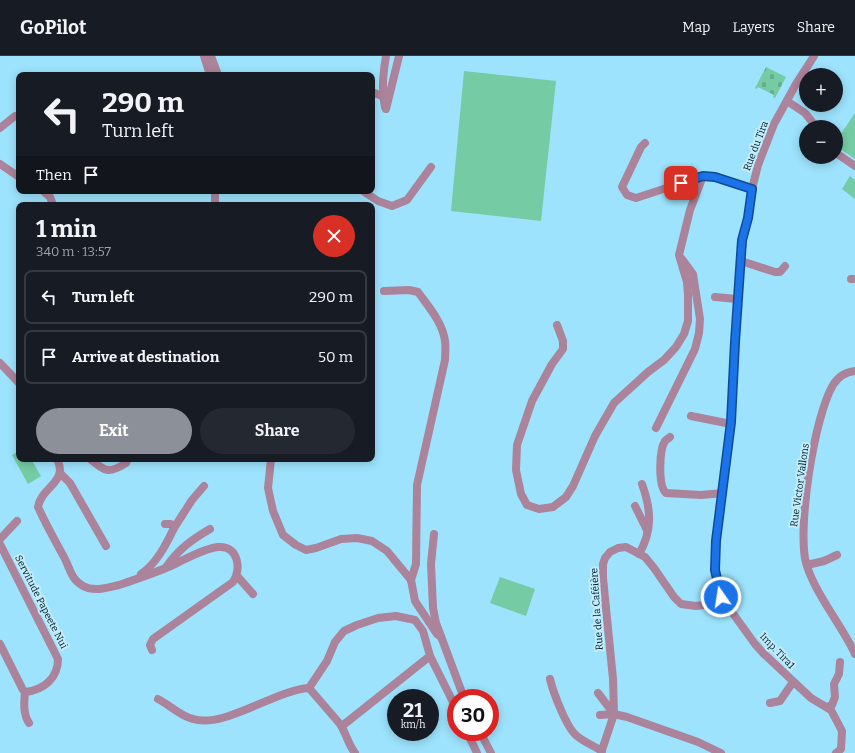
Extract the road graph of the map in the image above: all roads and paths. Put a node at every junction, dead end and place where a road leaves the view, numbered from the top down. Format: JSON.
{"nodes":[{"id":1,"x":204,"y":56,"type":"edge"},
{"id":2,"x":211,"y":56,"type":"edge"},
{"id":3,"x":386,"y":56,"type":"edge"},
{"id":4,"x":404,"y":56,"type":"edge"},
{"id":5,"x":814,"y":56,"type":"edge"},
{"id":6,"x":398,"y":60,"type":"edge"},
{"id":7,"x":209,"y":72,"type":"edge"},
{"id":8,"x":217,"y":72,"type":"edge"},
{"id":9,"x":375,"y":92,"type":"edge"},
{"id":10,"x":382,"y":96,"type":"junction"},
{"id":11,"x":788,"y":101,"type":"junction"},
{"id":12,"x":16,"y":116,"type":"edge"},
{"id":13,"x":811,"y":120,"type":"edge"},
{"id":14,"x":0,"y":128,"type":"edge"},
{"id":15,"x":645,"y":143,"type":"dead end"},
{"id":16,"x":843,"y":158,"type":"edge"},
{"id":17,"x":0,"y":164,"type":"edge"},
{"id":18,"x":855,"y":166,"type":"edge"},
{"id":19,"x":431,"y":167,"type":"dead end"},
{"id":20,"x":16,"y":175,"type":"edge"},
{"id":21,"x":703,"y":176,"type":"junction"},
{"id":22,"x":752,"y":189,"type":"junction"},
{"id":23,"x":368,"y":194,"type":"edge"},
{"id":24,"x":679,"y":255,"type":"junction"},
{"id":25,"x":741,"y":260,"type":"junction"},
{"id":26,"x":785,"y":266,"type":"dead end"},
{"id":27,"x":384,"y":291,"type":"dead end"},
{"id":28,"x":715,"y":297,"type":"dead end"},
{"id":29,"x":737,"y":299,"type":"junction"},
{"id":30,"x":557,"y":325,"type":"dead end"},
{"id":31,"x":0,"y":363,"type":"edge"},
{"id":32,"x":855,"y":370,"type":"edge"},
{"id":33,"x":16,"y":380,"type":"edge"},
{"id":34,"x":691,"y":416,"type":"dead end"},
{"id":35,"x":731,"y":424,"type":"junction"},
{"id":36,"x":656,"y":428,"type":"dead end"},
{"id":37,"x":670,"y":437,"type":"dead end"},
{"id":38,"x":58,"y":462,"type":"edge"},
{"id":39,"x":94,"y":462,"type":"edge"},
{"id":40,"x":126,"y":462,"type":"edge"},
{"id":41,"x":271,"y":462,"type":"edge"},
{"id":42,"x":60,"y":473,"type":"junction"},
{"id":43,"x":642,"y":484,"type":"dead end"},
{"id":44,"x":204,"y":486,"type":"dead end"},
{"id":45,"x":723,"y":493,"type":"junction"},
{"id":46,"x":635,"y":506,"type":"dead end"},
{"id":47,"x":17,"y":521,"type":"dead end"},
{"id":48,"x":165,"y":524,"type":"dead end"},
{"id":49,"x":174,"y":528,"type":"junction"},
{"id":50,"x":210,"y":529,"type":"dead end"},
{"id":51,"x":647,"y":530,"type":"junction"},
{"id":52,"x":434,"y":534,"type":"dead end"},
{"id":53,"x":0,"y":539,"type":"edge"},
{"id":54,"x":0,"y":544,"type":"edge"},
{"id":55,"x":106,"y":546,"type":"dead end"},
{"id":56,"x":639,"y":554,"type":"junction"},
{"id":57,"x":837,"y":555,"type":"dead end"},
{"id":58,"x":807,"y":565,"type":"junction"},
{"id":59,"x":166,"y":568,"type":"junction"},
{"id":60,"x":237,"y":576,"type":"junction"},
{"id":61,"x":411,"y":580,"type":"junction"},
{"id":62,"x":130,"y":581,"type":"junction"},
{"id":63,"x":253,"y":594,"type":"dead end"},
{"id":64,"x":725,"y":602,"type":"junction"},
{"id":65,"x":441,"y":637,"type":"junction"},
{"id":66,"x":0,"y":644,"type":"edge"},
{"id":67,"x":152,"y":650,"type":"dead end"},
{"id":68,"x":855,"y":654,"type":"edge"},
{"id":69,"x":430,"y":656,"type":"junction"},
{"id":70,"x":840,"y":662,"type":"dead end"},
{"id":71,"x":550,"y":679,"type":"dead end"},
{"id":72,"x":794,"y":682,"type":"junction"},
{"id":73,"x":309,"y":688,"type":"junction"},
{"id":74,"x":461,"y":689,"type":"edge"},
{"id":75,"x":447,"y":690,"type":"edge"},
{"id":76,"x":25,"y":692,"type":"junction"},
{"id":77,"x":598,"y":693,"type":"dead end"},
{"id":78,"x":158,"y":699,"type":"dead end"},
{"id":79,"x":770,"y":703,"type":"dead end"},
{"id":80,"x":826,"y":706,"type":"junction"},
{"id":81,"x":614,"y":714,"type":"junction"},
{"id":82,"x":600,"y":715,"type":"dead end"},
{"id":83,"x":29,"y":723,"type":"dead end"},
{"id":84,"x":342,"y":726,"type":"junction"},
{"id":85,"x":471,"y":741,"type":"edge"},
{"id":86,"x":485,"y":741,"type":"edge"},
{"id":87,"x":352,"y":751,"type":"edge"},
{"id":88,"x":601,"y":752,"type":"edge"},
{"id":89,"x":477,"y":753,"type":"edge"},
{"id":90,"x":491,"y":753,"type":"edge"},
{"id":91,"x":721,"y":753,"type":"edge"},
{"id":92,"x":836,"y":753,"type":"edge"}],
"edges":[{"from":1,"to":7,"type":"street"},
{"from":2,"to":8,"type":"street"},
{"from":3,"to":10,"type":"street"},
{"from":4,"to":6,"type":"street"},
{"from":5,"to":11,"type":"street","name":"Rue du Tira"},
{"from":6,"to":10,"type":"street"},
{"from":9,"to":10,"type":"street"},
{"from":11,"to":13,"type":"street"},
{"from":11,"to":22,"type":"street","name":"Rue du Tira"},
{"from":12,"to":14,"type":"street"},
{"from":15,"to":21,"type":"street"},
{"from":16,"to":18,"type":"street"},
{"from":17,"to":20,"type":"street"},
{"from":19,"to":23,"type":"street"},
{"from":21,"to":22,"type":"street"},
{"from":21,"to":24,"type":"street"},
{"from":22,"to":25,"type":"street","name":"Rue du Tira"},
{"from":24,"to":30,"type":"street"},
{"from":24,"to":36,"type":"street"},
{"from":25,"to":26,"type":"street"},
{"from":25,"to":29,"type":"street","name":"Rue du Tira"},
{"from":27,"to":61,"type":"street"},
{"from":28,"to":29,"type":"street"},
{"from":29,"to":35,"type":"street","name":"Rue du Tira"},
{"from":31,"to":33,"type":"street"},
{"from":32,"to":58,"type":"street","name":"Rue Victor Vallons"},
{"from":34,"to":35,"type":"street"},
{"from":35,"to":45,"type":"street","name":"Rue du Tira"},
{"from":37,"to":45,"type":"street"},
{"from":38,"to":42,"type":"street"},
{"from":39,"to":40,"type":"street"},
{"from":41,"to":61,"type":"street"},
{"from":42,"to":55,"type":"street"},
{"from":42,"to":62,"type":"street"},
{"from":43,"to":51,"type":"street"},
{"from":44,"to":49,"type":"street"},
{"from":45,"to":64,"type":"street","name":"Rue du Tira"},
{"from":46,"to":51,"type":"street"},
{"from":47,"to":53,"type":"street"},
{"from":48,"to":49,"type":"street"},
{"from":49,"to":62,"type":"street"},
{"from":50,"to":59,"type":"street"},
{"from":51,"to":56,"type":"street"},
{"from":52,"to":65,"type":"street"},
{"from":54,"to":76,"type":"street","name":"Servitude Papeete Nui"},
{"from":56,"to":64,"type":"street","name":"Rue de la Caféière"},
{"from":56,"to":81,"type":"street","name":"Rue de la Caféière"},
{"from":57,"to":58,"type":"street"},
{"from":58,"to":68,"type":"street","name":"Rue Victor Vallons"},
{"from":59,"to":60,"type":"street"},
{"from":59,"to":62,"type":"street"},
{"from":60,"to":63,"type":"street"},
{"from":60,"to":67,"type":"street"},
{"from":61,"to":65,"type":"street"},
{"from":64,"to":72,"type":"street","name":"Imp. Tira1"},
{"from":65,"to":74,"type":"street"},
{"from":66,"to":76,"type":"street"},
{"from":69,"to":73,"type":"street"},
{"from":69,"to":75,"type":"street"},
{"from":69,"to":84,"type":"street"},
{"from":70,"to":80,"type":"street"},
{"from":71,"to":88,"type":"street"},
{"from":72,"to":79,"type":"street"},
{"from":72,"to":80,"type":"street","name":"Imp. Tira1"},
{"from":73,"to":78,"type":"street"},
{"from":73,"to":84,"type":"street"},
{"from":76,"to":83,"type":"street"},
{"from":77,"to":81,"type":"street"},
{"from":80,"to":92,"type":"street"},
{"from":81,"to":82,"type":"street"},
{"from":81,"to":88,"type":"street","name":"Rue de la Caféière"},
{"from":81,"to":91,"type":"street"},
{"from":84,"to":87,"type":"street"},
{"from":85,"to":89,"type":"street"},
{"from":86,"to":90,"type":"street"}]}
